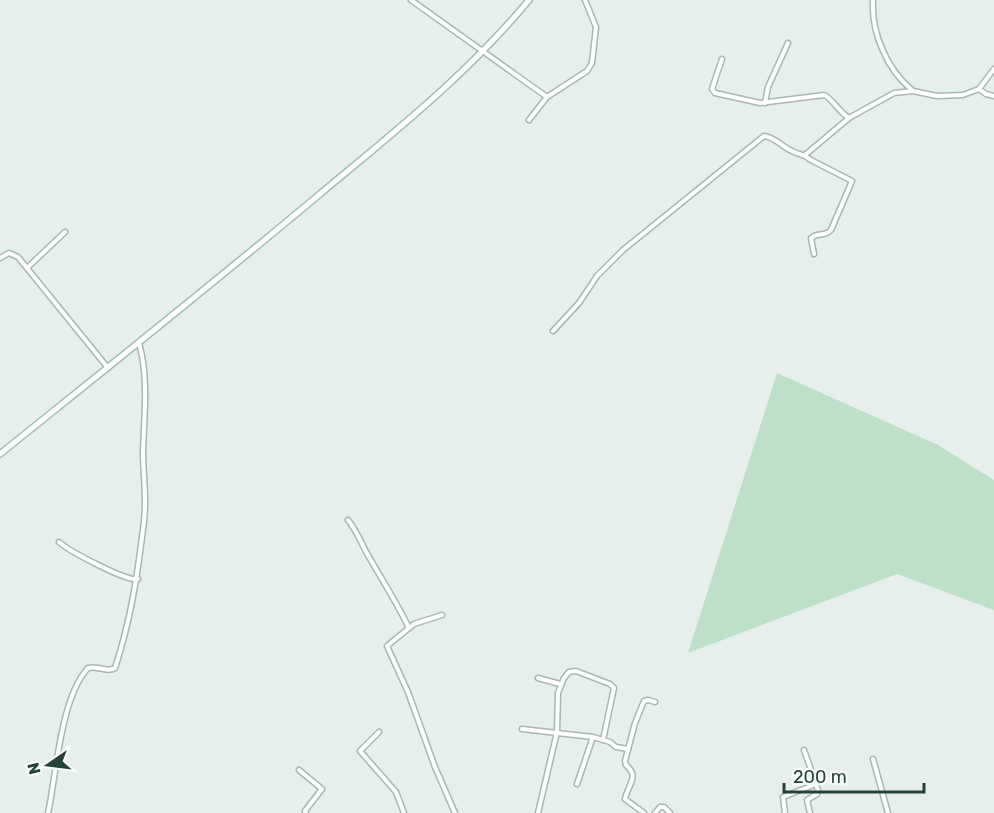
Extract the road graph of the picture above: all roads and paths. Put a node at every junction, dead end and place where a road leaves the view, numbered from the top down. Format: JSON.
{"nodes":[{"id":1,"x":411,"y":0,"type":"edge"},
{"id":2,"x":529,"y":0,"type":"edge"},
{"id":3,"x":585,"y":0,"type":"edge"},
{"id":4,"x":873,"y":0,"type":"edge"},
{"id":5,"x":788,"y":43,"type":"dead end"},
{"id":6,"x":484,"y":51,"type":"junction"},
{"id":7,"x":722,"y":59,"type":"dead end"},
{"id":8,"x":994,"y":69,"type":"edge"},
{"id":9,"x":979,"y":89,"type":"junction"},
{"id":10,"x":913,"y":91,"type":"junction"},
{"id":11,"x":994,"y":96,"type":"edge"},
{"id":12,"x":547,"y":97,"type":"junction"},
{"id":13,"x":765,"y":103,"type":"junction"},
{"id":14,"x":849,"y":118,"type":"junction"},
{"id":15,"x":529,"y":120,"type":"dead end"},
{"id":16,"x":805,"y":155,"type":"junction"},
{"id":17,"x":65,"y":232,"type":"dead end"},
{"id":18,"x":814,"y":254,"type":"dead end"},
{"id":19,"x":0,"y":258,"type":"edge"},
{"id":20,"x":27,"y":268,"type":"junction"},
{"id":21,"x":553,"y":331,"type":"dead end"},
{"id":22,"x":139,"y":343,"type":"junction"},
{"id":23,"x":108,"y":368,"type":"junction"},
{"id":24,"x":0,"y":454,"type":"edge"},
{"id":25,"x":348,"y":520,"type":"dead end"},
{"id":26,"x":59,"y":543,"type":"dead end"},
{"id":27,"x":138,"y":579,"type":"junction"},
{"id":28,"x":442,"y":615,"type":"dead end"},
{"id":29,"x":410,"y":628,"type":"junction"},
{"id":30,"x":538,"y":678,"type":"dead end"},
{"id":31,"x":560,"y":684,"type":"junction"},
{"id":32,"x":655,"y":702,"type":"dead end"},
{"id":33,"x":522,"y":729,"type":"dead end"},
{"id":34,"x":379,"y":732,"type":"dead end"},
{"id":35,"x":556,"y":732,"type":"junction"},
{"id":36,"x":593,"y":737,"type":"junction"},
{"id":37,"x":603,"y":740,"type":"junction"},
{"id":38,"x":628,"y":749,"type":"junction"},
{"id":39,"x":804,"y":750,"type":"dead end"},
{"id":40,"x":873,"y":759,"type":"dead end"},
{"id":41,"x":299,"y":770,"type":"dead end"},
{"id":42,"x":577,"y":784,"type":"dead end"},
{"id":43,"x":816,"y":784,"type":"junction"},
{"id":44,"x":48,"y":813,"type":"edge"},
{"id":45,"x":306,"y":813,"type":"edge"},
{"id":46,"x":404,"y":813,"type":"edge"},
{"id":47,"x":455,"y":813,"type":"edge"},
{"id":48,"x":538,"y":813,"type":"edge"},
{"id":49,"x":644,"y":813,"type":"edge"},
{"id":50,"x":655,"y":813,"type":"edge"},
{"id":51,"x":670,"y":813,"type":"edge"},
{"id":52,"x":785,"y":813,"type":"edge"},
{"id":53,"x":810,"y":813,"type":"edge"},
{"id":54,"x":888,"y":813,"type":"edge"}],
"edges":[{"from":1,"to":6,"type":"street"},
{"from":2,"to":6,"type":"street"},
{"from":3,"to":12,"type":"street"},
{"from":4,"to":10,"type":"street"},
{"from":5,"to":13,"type":"street"},
{"from":6,"to":12,"type":"street"},
{"from":6,"to":22,"type":"street"},
{"from":7,"to":13,"type":"street"},
{"from":8,"to":9,"type":"street"},
{"from":9,"to":10,"type":"street"},
{"from":9,"to":11,"type":"street"},
{"from":10,"to":14,"type":"street"},
{"from":12,"to":15,"type":"street"},
{"from":13,"to":14,"type":"street"},
{"from":14,"to":16,"type":"street"},
{"from":16,"to":18,"type":"street"},
{"from":16,"to":21,"type":"street"},
{"from":17,"to":20,"type":"street"},
{"from":19,"to":20,"type":"street"},
{"from":20,"to":23,"type":"street"},
{"from":22,"to":23,"type":"street"},
{"from":22,"to":27,"type":"street"},
{"from":23,"to":24,"type":"street"},
{"from":25,"to":29,"type":"street"},
{"from":26,"to":27,"type":"street"},
{"from":27,"to":44,"type":"street"},
{"from":28,"to":29,"type":"street"},
{"from":29,"to":47,"type":"street"},
{"from":30,"to":31,"type":"street"},
{"from":31,"to":35,"type":"street"},
{"from":31,"to":37,"type":"street"},
{"from":32,"to":38,"type":"street"},
{"from":33,"to":35,"type":"street"},
{"from":34,"to":46,"type":"street"},
{"from":35,"to":36,"type":"street"},
{"from":35,"to":48,"type":"street"},
{"from":36,"to":37,"type":"street"},
{"from":36,"to":42,"type":"street"},
{"from":37,"to":38,"type":"street"},
{"from":38,"to":49,"type":"street"},
{"from":39,"to":43,"type":"street"},
{"from":40,"to":54,"type":"street"},
{"from":41,"to":45,"type":"street"},
{"from":43,"to":52,"type":"street"},
{"from":43,"to":53,"type":"street"},
{"from":50,"to":51,"type":"street"}]}
